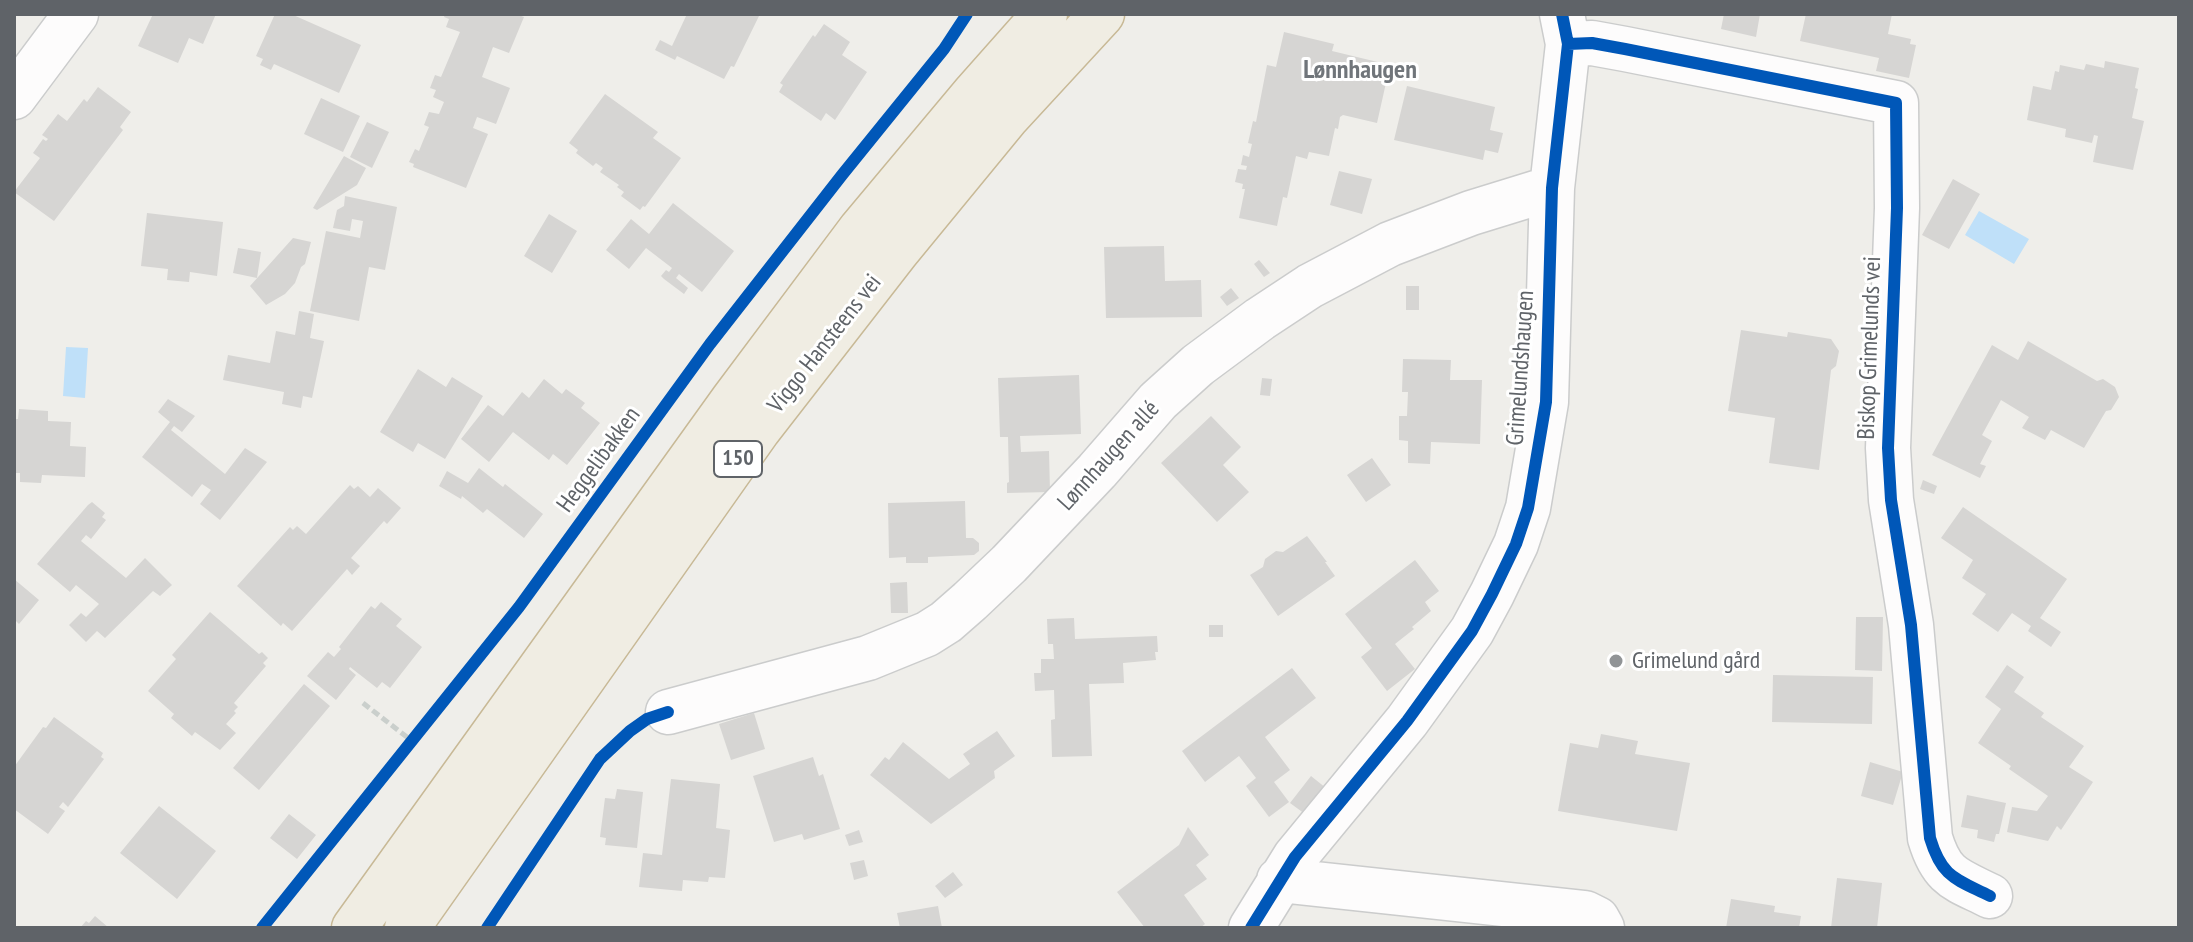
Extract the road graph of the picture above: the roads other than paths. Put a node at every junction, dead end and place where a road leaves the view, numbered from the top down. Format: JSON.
{"nodes":[{"id":1,"x":76,"y":14,"type":"edge"},
{"id":2,"x":1045,"y":14,"type":"edge"},
{"id":3,"x":1102,"y":14,"type":"edge"},
{"id":4,"x":1565,"y":29,"type":"edge"},
{"id":5,"x":14,"y":97,"type":"edge"},
{"id":6,"x":1552,"y":188,"type":"junction"},
{"id":7,"x":668,"y":712,"type":"dead end"},
{"id":8,"x":1279,"y":880,"type":"junction"},
{"id":9,"x":1990,"y":896,"type":"dead end"},
{"id":10,"x":354,"y":928,"type":"edge"},
{"id":11,"x":407,"y":928,"type":"edge"},
{"id":12,"x":1251,"y":928,"type":"edge"},
{"id":13,"x":1602,"y":928,"type":"edge"}],
"edges":[{"from":1,"to":5,"type":"street"},
{"from":2,"to":10,"type":"highway","name":"Viggo Hansteens vei","number":"150"},
{"from":3,"to":11,"type":"highway","name":"Viggo Hansteens vei","number":"150"},
{"from":4,"to":6,"type":"street","name":"Grimelundshaugen"},
{"from":4,"to":9,"type":"street","name":"Biskop Grimelunds vei"},
{"from":6,"to":7,"type":"street","name":"Lønnhaugen allé"},
{"from":6,"to":8,"type":"street","name":"Grimelundshaugen"},
{"from":8,"to":12,"type":"street","name":"Grimelundshaugen"},
{"from":8,"to":13,"type":"street"}]}
